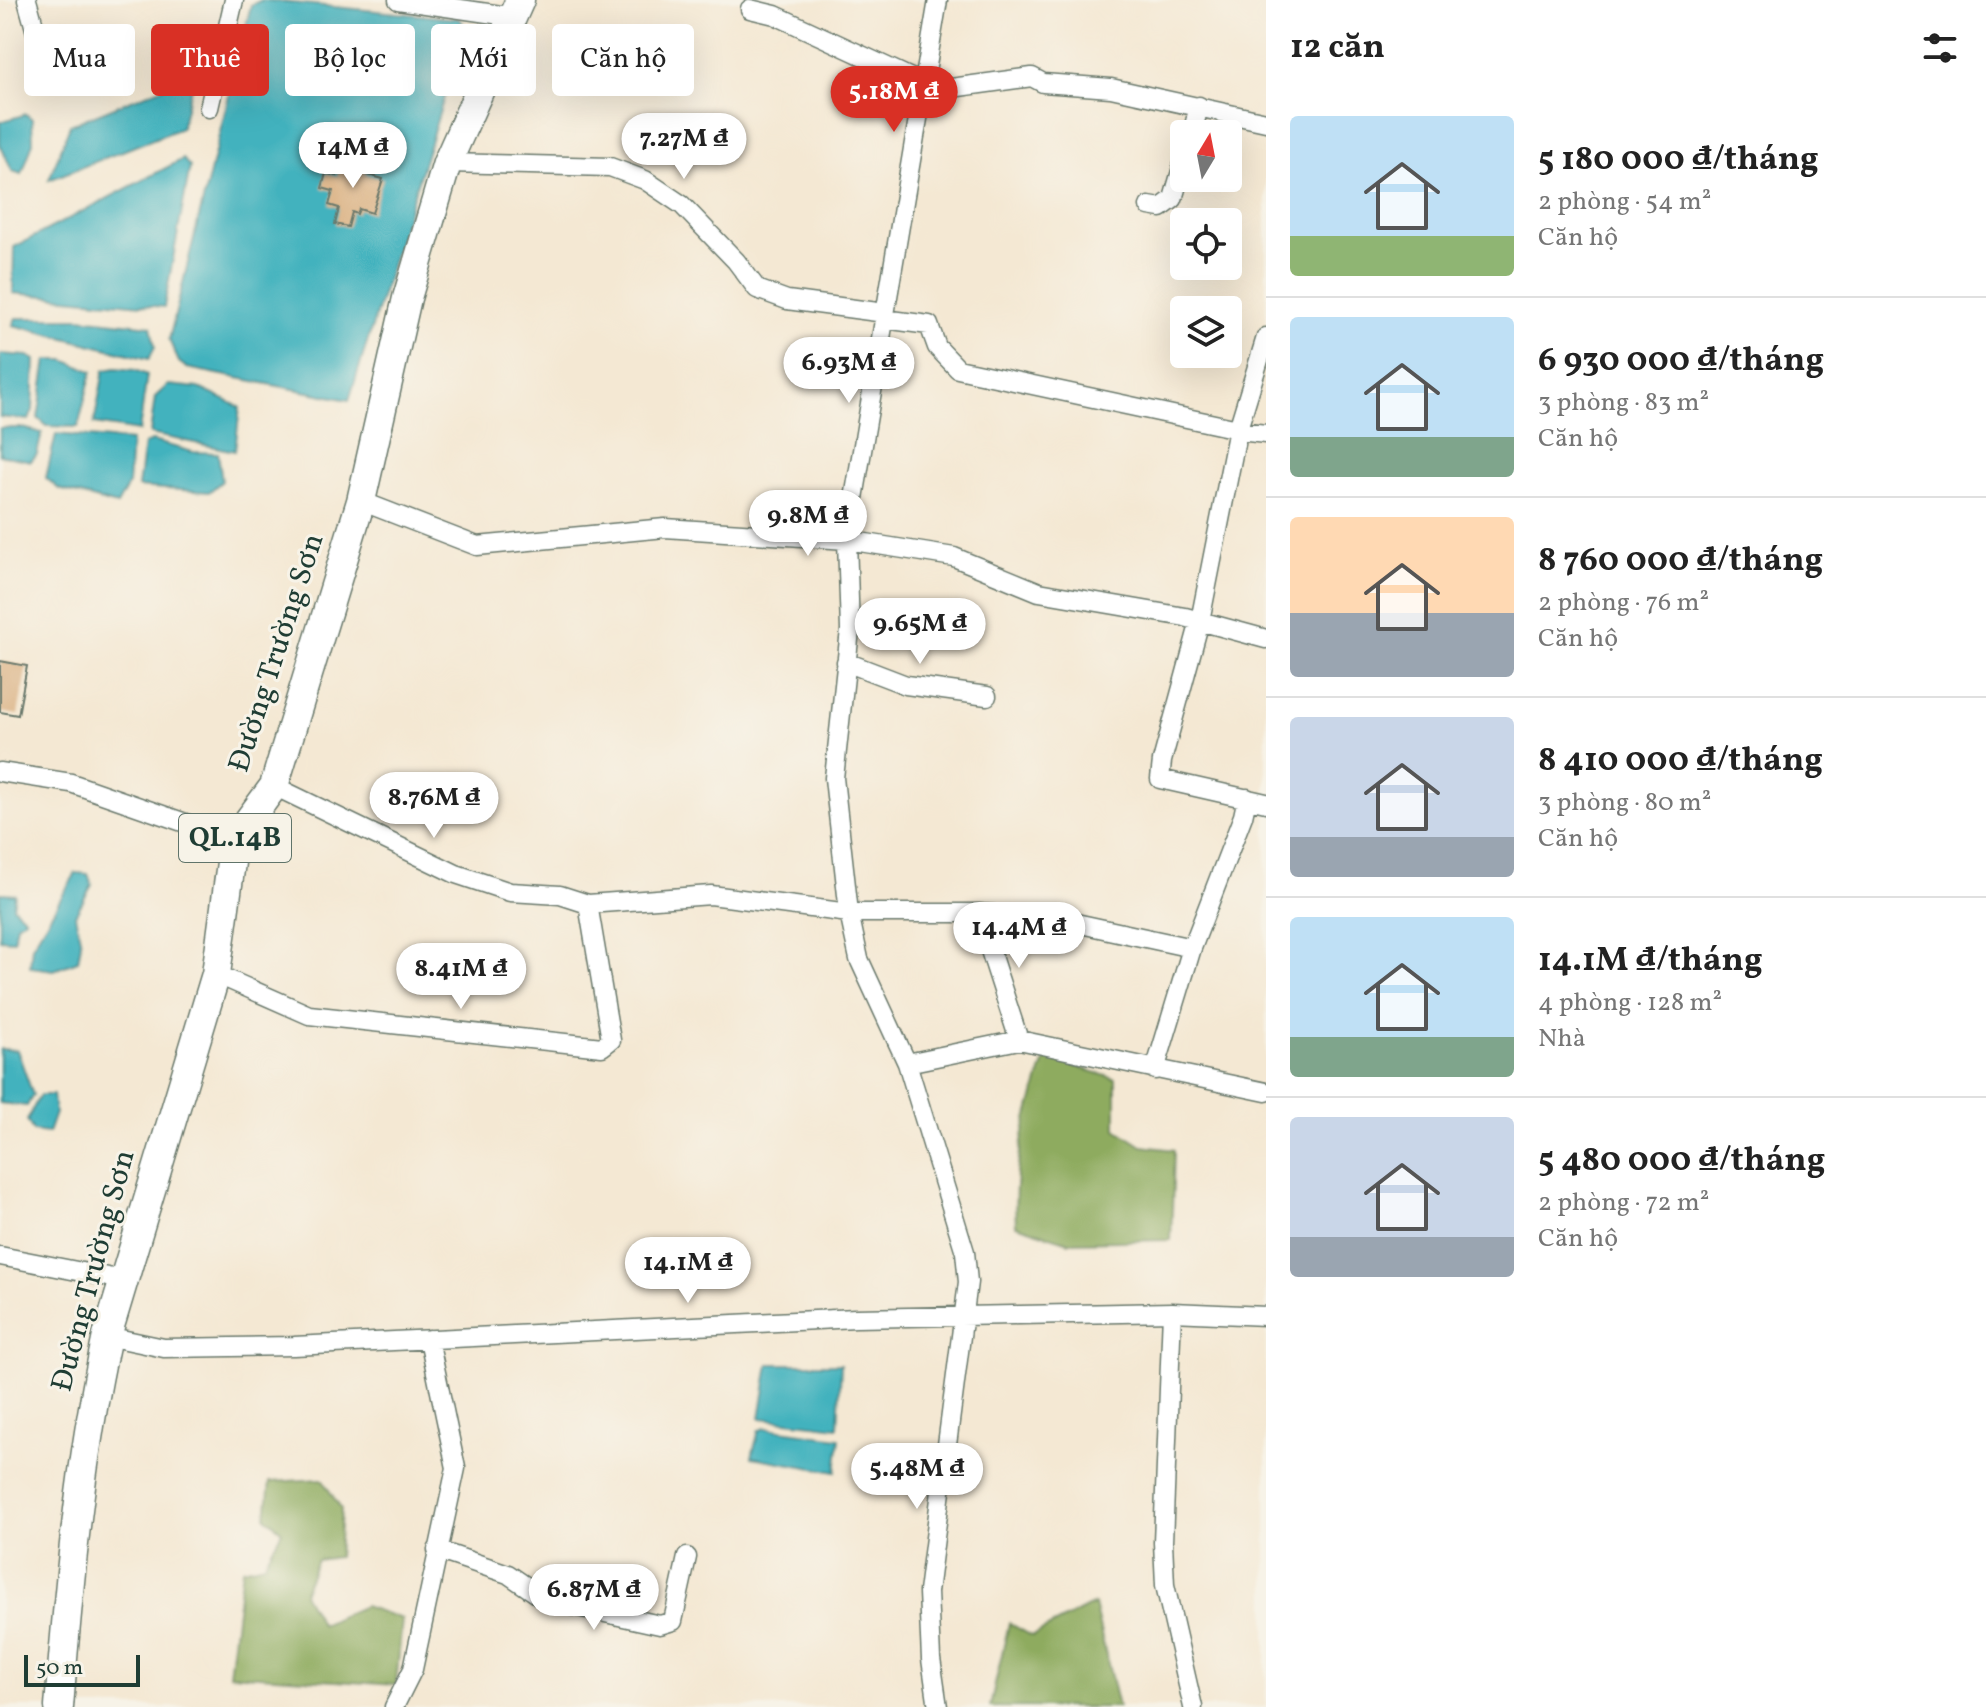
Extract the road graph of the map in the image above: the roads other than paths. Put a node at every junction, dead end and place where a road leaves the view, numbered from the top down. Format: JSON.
{"nodes":[{"id":1,"x":27,"y":0,"type":"edge"},
{"id":2,"x":234,"y":0,"type":"edge"},
{"id":3,"x":398,"y":0,"type":"edge"},
{"id":4,"x":938,"y":0,"type":"edge"},
{"id":5,"x":518,"y":8,"type":"edge"},
{"id":6,"x":750,"y":9,"type":"dead end"},
{"id":7,"x":34,"y":24,"type":"edge"},
{"id":8,"x":922,"y":92,"type":"junction"},
{"id":9,"x":1199,"y":106,"type":"junction"},
{"id":10,"x":209,"y":108,"type":"dead end"},
{"id":11,"x":1196,"y":120,"type":"edge"},
{"id":12,"x":1266,"y":122,"type":"edge"},
{"id":13,"x":447,"y":163,"type":"junction"},
{"id":14,"x":1174,"y":192,"type":"edge"},
{"id":15,"x":1149,"y":206,"type":"dead end"},
{"id":16,"x":885,"y":316,"type":"junction"},
{"id":17,"x":1266,"y":337,"type":"edge"},
{"id":18,"x":1238,"y":430,"type":"junction"},
{"id":19,"x":1266,"y":434,"type":"edge"},
{"id":20,"x":361,"y":501,"type":"junction"},
{"id":21,"x":847,"y":540,"type":"junction"},
{"id":22,"x":1200,"y":621,"type":"junction"},
{"id":23,"x":1266,"y":639,"type":"edge"},
{"id":24,"x":846,"y":662,"type":"junction"},
{"id":25,"x":987,"y":696,"type":"dead end"},
{"id":26,"x":0,"y":772,"type":"edge"},
{"id":27,"x":274,"y":786,"type":"junction"},
{"id":28,"x":1247,"y":798,"type":"junction"},
{"id":29,"x":1266,"y":803,"type":"edge"},
{"id":30,"x":234,"y":840,"type":"junction"},
{"id":31,"x":588,"y":904,"type":"junction"},
{"id":32,"x":849,"y":913,"type":"junction"},
{"id":33,"x":978,"y":913,"type":"junction"},
{"id":34,"x":1192,"y":948,"type":"junction"},
{"id":35,"x":216,"y":974,"type":"junction"},
{"id":36,"x":1019,"y":1040,"type":"junction"},
{"id":37,"x":907,"y":1063,"type":"junction"},
{"id":38,"x":1155,"y":1070,"type":"junction"},
{"id":39,"x":1266,"y":1092,"type":"edge"},
{"id":40,"x":0,"y":1256,"type":"edge"},
{"id":41,"x":123,"y":1280,"type":"junction"},
{"id":42,"x":1172,"y":1312,"type":"junction"},
{"id":43,"x":964,"y":1316,"type":"junction"},
{"id":44,"x":1266,"y":1316,"type":"edge"},
{"id":45,"x":107,"y":1336,"type":"junction"},
{"id":46,"x":429,"y":1339,"type":"junction"},
{"id":47,"x":437,"y":1550,"type":"junction"},
{"id":48,"x":687,"y":1557,"type":"dead end"},
{"id":49,"x":59,"y":1707,"type":"edge"},
{"id":50,"x":394,"y":1707,"type":"edge"},
{"id":51,"x":938,"y":1707,"type":"edge"},
{"id":52,"x":1193,"y":1707,"type":"edge"}],
"edges":[{"from":1,"to":7,"type":"street"},
{"from":2,"to":10,"type":"street"},
{"from":3,"to":5,"type":"street"},
{"from":4,"to":8,"type":"street"},
{"from":5,"to":13,"type":"highway","name":"Đường Trường Sơn","number":"QL.14B"},
{"from":6,"to":8,"type":"street"},
{"from":8,"to":9,"type":"street"},
{"from":8,"to":16,"type":"street"},
{"from":9,"to":11,"type":"street"},
{"from":9,"to":12,"type":"street"},
{"from":13,"to":16,"type":"street"},
{"from":13,"to":20,"type":"highway","name":"Đường Trường Sơn","number":"QL.14B"},
{"from":14,"to":15,"type":"street"},
{"from":16,"to":18,"type":"street"},
{"from":16,"to":21,"type":"street"},
{"from":17,"to":18,"type":"street"},
{"from":18,"to":19,"type":"street"},
{"from":18,"to":22,"type":"street"},
{"from":20,"to":21,"type":"street"},
{"from":20,"to":27,"type":"highway","name":"Đường Trường Sơn","number":"QL.14B"},
{"from":21,"to":22,"type":"street"},
{"from":21,"to":24,"type":"street"},
{"from":22,"to":23,"type":"street"},
{"from":22,"to":28,"type":"street"},
{"from":24,"to":25,"type":"street"},
{"from":24,"to":32,"type":"street"},
{"from":26,"to":30,"type":"street"},
{"from":27,"to":30,"type":"highway","name":"Đường Trường Sơn","number":"QL.14B"},
{"from":27,"to":31,"type":"street"},
{"from":28,"to":29,"type":"street"},
{"from":28,"to":34,"type":"street"},
{"from":30,"to":35,"type":"highway","name":"Đường Trường Sơn","number":"QL.14B"},
{"from":31,"to":32,"type":"street"},
{"from":31,"to":35,"type":"street"},
{"from":32,"to":33,"type":"street"},
{"from":32,"to":37,"type":"street"},
{"from":33,"to":34,"type":"street"},
{"from":33,"to":36,"type":"street"},
{"from":34,"to":38,"type":"street"},
{"from":35,"to":41,"type":"highway","name":"Đường Trường Sơn","number":"QL.14B"},
{"from":36,"to":37,"type":"street"},
{"from":36,"to":38,"type":"street"},
{"from":37,"to":43,"type":"street"},
{"from":38,"to":39,"type":"street"},
{"from":40,"to":41,"type":"street"},
{"from":41,"to":45,"type":"highway","name":"Đường Trường Sơn","number":"QL.14B"},
{"from":42,"to":43,"type":"street"},
{"from":42,"to":44,"type":"street"},
{"from":42,"to":52,"type":"street"},
{"from":43,"to":46,"type":"street"},
{"from":43,"to":51,"type":"street"},
{"from":45,"to":46,"type":"street"},
{"from":45,"to":49,"type":"highway","name":"Đường Trường Sơn","number":"QL.14B"},
{"from":46,"to":47,"type":"street"},
{"from":47,"to":48,"type":"street"},
{"from":47,"to":50,"type":"street"}]}
